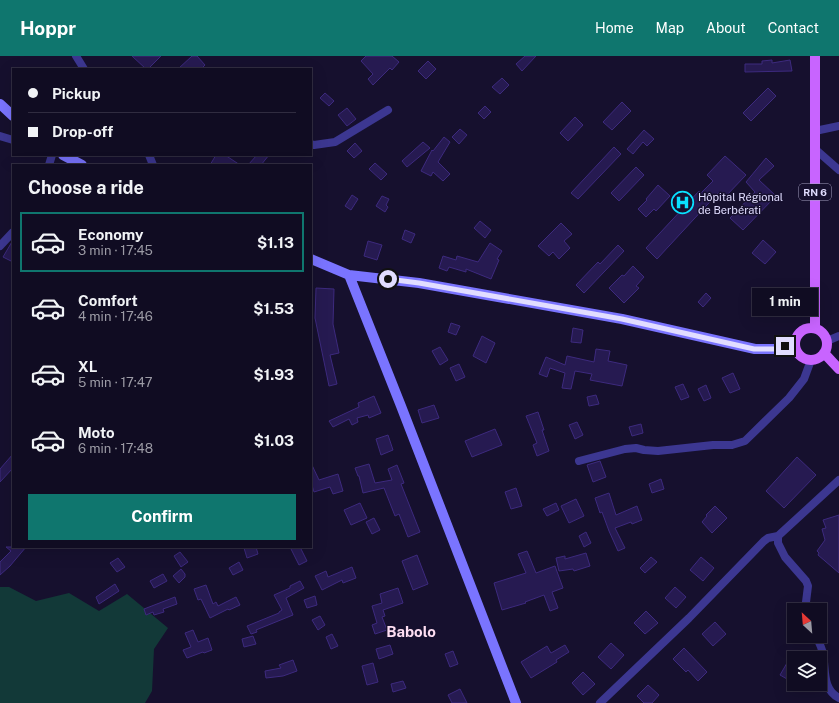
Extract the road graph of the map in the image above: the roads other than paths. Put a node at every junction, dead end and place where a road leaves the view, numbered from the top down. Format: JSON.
{"nodes":[{"id":1,"x":76,"y":56,"type":"edge"},
{"id":2,"x":815,"y":56,"type":"edge"},
{"id":3,"x":83,"y":68,"type":"edge"},
{"id":4,"x":0,"y":104,"type":"edge"},
{"id":5,"x":388,"y":110,"type":"dead end"},
{"id":6,"x":12,"y":115,"type":"edge"},
{"id":7,"x":839,"y":126,"type":"edge"},
{"id":8,"x":815,"y":131,"type":"junction"},
{"id":9,"x":0,"y":136,"type":"edge"},
{"id":10,"x":12,"y":140,"type":"edge"},
{"id":11,"x":312,"y":144,"type":"edge"},
{"id":12,"x":815,"y":149,"type":"junction"},
{"id":13,"x":65,"y":156,"type":"edge"},
{"id":14,"x":80,"y":164,"type":"edge"},
{"id":15,"x":839,"y":170,"type":"edge"},
{"id":16,"x":12,"y":233,"type":"edge"},
{"id":17,"x":0,"y":246,"type":"edge"},
{"id":18,"x":312,"y":259,"type":"edge"},
{"id":19,"x":349,"y":275,"type":"junction"},
{"id":20,"x":815,"y":328,"type":"junction"},
{"id":21,"x":839,"y":336,"type":"edge"},
{"id":22,"x":827,"y":341,"type":"junction"},
{"id":23,"x":795,"y":344,"type":"junction"},
{"id":24,"x":824,"y":353,"type":"junction"},
{"id":25,"x":812,"y":360,"type":"junction"},
{"id":26,"x":839,"y":369,"type":"edge"},
{"id":27,"x":579,"y":461,"type":"dead end"},
{"id":28,"x":839,"y":480,"type":"edge"},
{"id":29,"x":778,"y":536,"type":"junction"},
{"id":30,"x":806,"y":603,"type":"edge"},
{"id":31,"x":819,"y":643,"type":"edge"},
{"id":32,"x":839,"y":698,"type":"edge"},
{"id":33,"x":516,"y":703,"type":"edge"},
{"id":34,"x":600,"y":703,"type":"edge"}],
"edges":[{"from":1,"to":3,"type":"street"},
{"from":2,"to":8,"type":"main road","number":"RN 6"},
{"from":4,"to":6,"type":"street"},
{"from":5,"to":11,"type":"street"},
{"from":7,"to":8,"type":"street"},
{"from":8,"to":12,"type":"main road","number":"RN 6"},
{"from":9,"to":10,"type":"street"},
{"from":12,"to":15,"type":"street"},
{"from":12,"to":20,"type":"main road","number":"RN 6"},
{"from":13,"to":14,"type":"street"},
{"from":16,"to":17,"type":"street"},
{"from":18,"to":19,"type":"street"},
{"from":19,"to":23,"type":"street"},
{"from":19,"to":33,"type":"street"},
{"from":20,"to":22,"type":"main road"},
{"from":20,"to":23,"type":"main road"},
{"from":21,"to":22,"type":"street"},
{"from":22,"to":24,"type":"main road"},
{"from":23,"to":25,"type":"main road"},
{"from":24,"to":25,"type":"main road"},
{"from":24,"to":26,"type":"main road"},
{"from":25,"to":27,"type":"street"},
{"from":28,"to":29,"type":"street"},
{"from":29,"to":30,"type":"street"},
{"from":29,"to":34,"type":"street"},
{"from":31,"to":32,"type":"street"}]}
